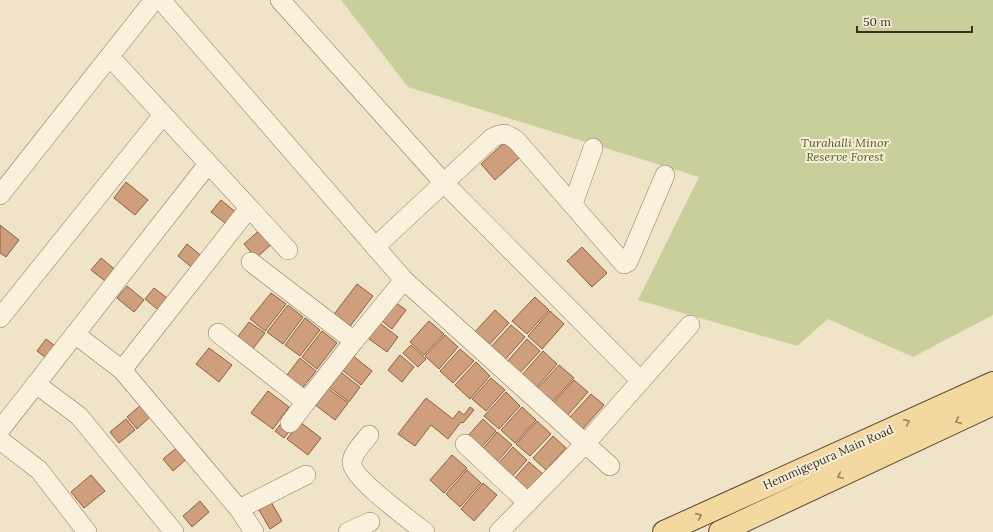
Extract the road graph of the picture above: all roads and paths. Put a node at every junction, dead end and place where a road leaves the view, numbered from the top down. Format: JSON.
{"nodes":[{"id":1,"x":154,"y":0,"type":"edge"},
{"id":2,"x":161,"y":0,"type":"edge"},
{"id":3,"x":280,"y":0,"type":"edge"},
{"id":4,"x":110,"y":56,"type":"junction"},
{"id":5,"x":163,"y":115,"type":"junction"},
{"id":6,"x":593,"y":148,"type":"dead end"},
{"id":7,"x":208,"y":164,"type":"junction"},
{"id":8,"x":665,"y":175,"type":"dead end"},
{"id":9,"x":444,"y":183,"type":"junction"},
{"id":10,"x":0,"y":195,"type":"edge"},
{"id":11,"x":573,"y":204,"type":"junction"},
{"id":12,"x":249,"y":208,"type":"junction"},
{"id":13,"x":375,"y":246,"type":"junction"},
{"id":14,"x":288,"y":250,"type":"dead end"},
{"id":15,"x":250,"y":262,"type":"dead end"},
{"id":16,"x":404,"y":280,"type":"junction"},
{"id":17,"x":0,"y":318,"type":"edge"},
{"id":18,"x":690,"y":325,"type":"dead end"},
{"id":19,"x":218,"y":333,"type":"dead end"},
{"id":20,"x":75,"y":334,"type":"junction"},
{"id":21,"x":354,"y":341,"type":"junction"},
{"id":22,"x":122,"y":370,"type":"junction"},
{"id":23,"x":641,"y":381,"type":"junction"},
{"id":24,"x":993,"y":382,"type":"edge"},
{"id":25,"x":36,"y":384,"type":"junction"},
{"id":26,"x":306,"y":402,"type":"junction"},
{"id":27,"x":993,"y":404,"type":"edge"},
{"id":28,"x":290,"y":424,"type":"dead end"},
{"id":29,"x":0,"y":430,"type":"edge"},
{"id":30,"x":369,"y":435,"type":"dead end"},
{"id":31,"x":0,"y":440,"type":"edge"},
{"id":32,"x":586,"y":443,"type":"junction"},
{"id":33,"x":465,"y":444,"type":"dead end"},
{"id":34,"x":610,"y":466,"type":"dead end"},
{"id":35,"x":306,"y":475,"type":"dead end"},
{"id":36,"x":528,"y":503,"type":"junction"},
{"id":37,"x":239,"y":509,"type":"junction"},
{"id":38,"x":370,"y":522,"type":"dead end"},
{"id":39,"x":87,"y":532,"type":"edge"},
{"id":40,"x":174,"y":532,"type":"edge"},
{"id":41,"x":254,"y":532,"type":"edge"},
{"id":42,"x":348,"y":532,"type":"edge"},
{"id":43,"x":424,"y":532,"type":"edge"},
{"id":44,"x":499,"y":532,"type":"edge"},
{"id":45,"x":664,"y":532,"type":"edge"},
{"id":46,"x":720,"y":532,"type":"edge"}],
"edges":[{"from":1,"to":4,"type":"street"},
{"from":2,"to":13,"type":"street"},
{"from":3,"to":9,"type":"street"},
{"from":4,"to":5,"type":"street"},
{"from":4,"to":10,"type":"street"},
{"from":5,"to":7,"type":"street"},
{"from":5,"to":17,"type":"street"},
{"from":6,"to":11,"type":"street"},
{"from":7,"to":12,"type":"street"},
{"from":7,"to":20,"type":"street"},
{"from":8,"to":11,"type":"street"},
{"from":9,"to":11,"type":"street"},
{"from":9,"to":13,"type":"street"},
{"from":9,"to":23,"type":"street"},
{"from":12,"to":14,"type":"street"},
{"from":12,"to":22,"type":"street"},
{"from":13,"to":16,"type":"street"},
{"from":15,"to":21,"type":"street"},
{"from":16,"to":21,"type":"street"},
{"from":16,"to":32,"type":"street"},
{"from":18,"to":23,"type":"street"},
{"from":19,"to":26,"type":"street"},
{"from":20,"to":22,"type":"street"},
{"from":20,"to":25,"type":"street"},
{"from":21,"to":26,"type":"street"},
{"from":22,"to":37,"type":"street"},
{"from":23,"to":32,"type":"street"},
{"from":45,"to":24,"type":"main road","name":"Hemmigepura Main Road","one_way":true},
{"from":25,"to":29,"type":"street"},
{"from":25,"to":40,"type":"street"},
{"from":26,"to":28,"type":"street"},
{"from":27,"to":46,"type":"main road","name":"Hemmigepura Main Road","one_way":true},
{"from":30,"to":43,"type":"street"},
{"from":31,"to":39,"type":"street"},
{"from":32,"to":34,"type":"street"},
{"from":32,"to":36,"type":"street"},
{"from":33,"to":36,"type":"street"},
{"from":35,"to":37,"type":"street"},
{"from":36,"to":44,"type":"street"},
{"from":37,"to":41,"type":"street"},
{"from":38,"to":42,"type":"street"}]}
